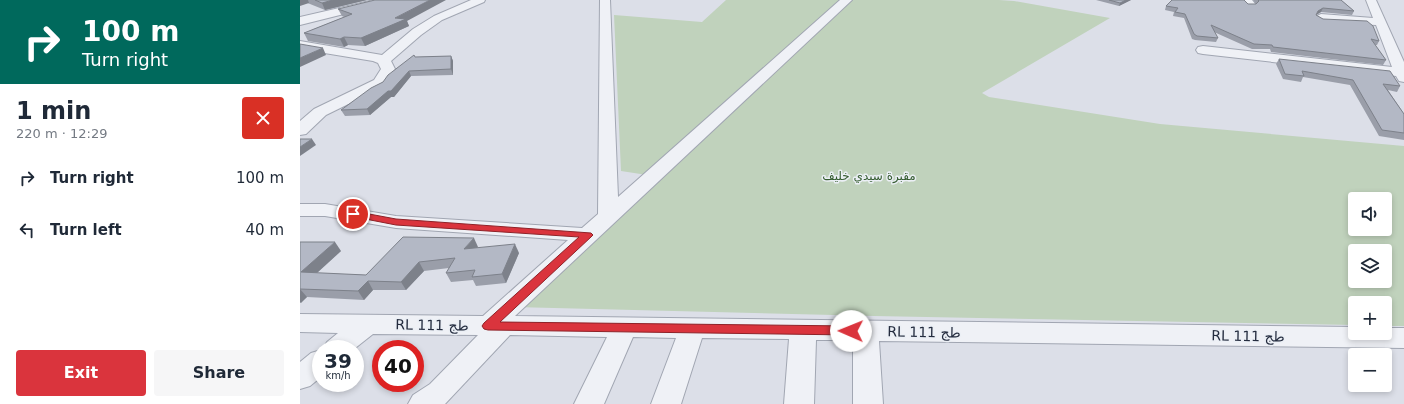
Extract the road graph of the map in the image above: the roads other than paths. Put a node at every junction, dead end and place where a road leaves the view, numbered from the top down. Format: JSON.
{"nodes":[{"id":1,"x":388,"y":0,"type":"edge"},
{"id":2,"x":480,"y":0,"type":"edge"},
{"id":3,"x":605,"y":0,"type":"edge"},
{"id":4,"x":846,"y":0,"type":"edge"},
{"id":5,"x":1371,"y":0,"type":"edge"},
{"id":6,"x":1321,"y":18,"type":"edge"},
{"id":7,"x":300,"y":21,"type":"edge"},
{"id":8,"x":1380,"y":22,"type":"junction"},
{"id":9,"x":300,"y":45,"type":"edge"},
{"id":10,"x":1203,"y":50,"type":"dead end"},
{"id":11,"x":384,"y":60,"type":"junction"},
{"id":12,"x":1402,"y":69,"type":"edge"},
{"id":13,"x":300,"y":130,"type":"edge"},
{"id":14,"x":300,"y":210,"type":"edge"},
{"id":15,"x":608,"y":217,"type":"junction"},
{"id":16,"x":588,"y":235,"type":"junction"},
{"id":17,"x":300,"y":323,"type":"edge"},
{"id":18,"x":367,"y":324,"type":"junction"},
{"id":19,"x":496,"y":326,"type":"junction"},
{"id":20,"x":624,"y":328,"type":"junction"},
{"id":21,"x":692,"y":329,"type":"junction"},
{"id":22,"x":803,"y":330,"type":"junction"},
{"id":23,"x":866,"y":331,"type":"junction"},
{"id":24,"x":1404,"y":338,"type":"edge"},
{"id":25,"x":347,"y":340,"type":"edge"},
{"id":26,"x":312,"y":368,"type":"edge"},
{"id":27,"x":300,"y":378,"type":"edge"},
{"id":28,"x":423,"y":404,"type":"edge"},
{"id":29,"x":590,"y":404,"type":"edge"},
{"id":30,"x":666,"y":404,"type":"edge"},
{"id":31,"x":799,"y":404,"type":"edge"},
{"id":32,"x":868,"y":404,"type":"edge"}],
"edges":[{"from":1,"to":7,"type":"street"},
{"from":2,"to":11,"type":"street"},
{"from":3,"to":15,"type":"street"},
{"from":4,"to":15,"type":"street"},
{"from":5,"to":8,"type":"street"},
{"from":6,"to":8,"type":"street"},
{"from":8,"to":12,"type":"street"},
{"from":9,"to":11,"type":"street"},
{"from":10,"to":12,"type":"street"},
{"from":11,"to":13,"type":"street"},
{"from":14,"to":16,"type":"street"},
{"from":15,"to":16,"type":"street"},
{"from":16,"to":19,"type":"street"},
{"from":17,"to":18,"type":"street","name":"RL طج 111"},
{"from":18,"to":19,"type":"street","name":"RL طج 111"},
{"from":18,"to":25,"type":"street"},
{"from":19,"to":20,"type":"street","name":"RL طج 111"},
{"from":19,"to":28,"type":"street"},
{"from":20,"to":21,"type":"street","name":"RL طج 111"},
{"from":20,"to":29,"type":"street"},
{"from":21,"to":22,"type":"street","name":"RL طج 111"},
{"from":21,"to":30,"type":"street"},
{"from":22,"to":23,"type":"street","name":"RL طج 111"},
{"from":22,"to":31,"type":"street"},
{"from":23,"to":24,"type":"street","name":"RL طج 111"},
{"from":23,"to":32,"type":"street"},
{"from":26,"to":27,"type":"street"}]}
